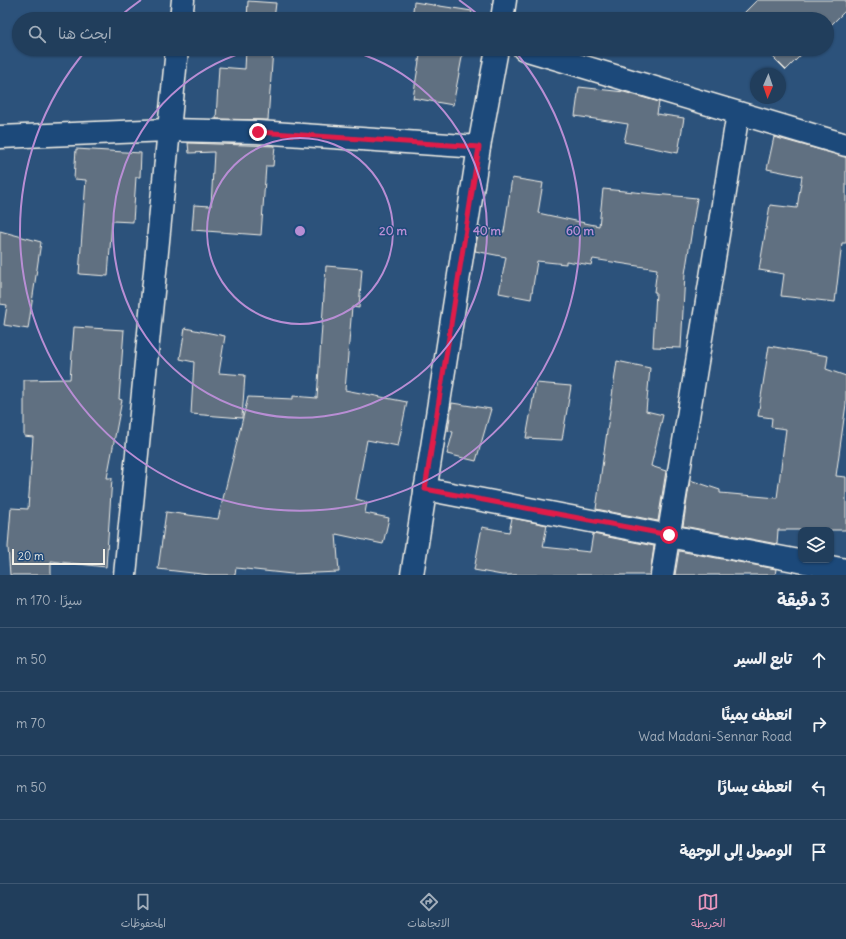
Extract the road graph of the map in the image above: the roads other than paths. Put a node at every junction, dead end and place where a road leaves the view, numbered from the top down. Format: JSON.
{"nodes":[{"id":1,"x":183,"y":0,"type":"edge"},
{"id":2,"x":505,"y":0,"type":"edge"},
{"id":3,"x":182,"y":12,"type":"edge"},
{"id":4,"x":503,"y":12,"type":"edge"},
{"id":5,"x":176,"y":56,"type":"edge"},
{"id":6,"x":496,"y":56,"type":"edge"},
{"id":7,"x":547,"y":56,"type":"edge"},
{"id":8,"x":738,"y":113,"type":"junction"},
{"id":9,"x":168,"y":130,"type":"junction"},
{"id":10,"x":0,"y":137,"type":"edge"},
{"id":11,"x":846,"y":145,"type":"edge"},
{"id":12,"x":479,"y":147,"type":"junction"},
{"id":13,"x":425,"y":489,"type":"junction"},
{"id":14,"x":669,"y":535,"type":"junction"},
{"id":15,"x":846,"y":570,"type":"edge"},
{"id":16,"x":125,"y":575,"type":"edge"},
{"id":17,"x":412,"y":575,"type":"edge"},
{"id":18,"x":662,"y":575,"type":"edge"}],
"edges":[{"from":1,"to":3,"type":"street"},
{"from":2,"to":4,"type":"street"},
{"from":5,"to":9,"type":"street"},
{"from":6,"to":12,"type":"street"},
{"from":7,"to":8,"type":"street"},
{"from":8,"to":11,"type":"street"},
{"from":8,"to":14,"type":"street"},
{"from":9,"to":10,"type":"street"},
{"from":9,"to":12,"type":"street"},
{"from":9,"to":16,"type":"street"},
{"from":12,"to":13,"type":"street"},
{"from":13,"to":14,"type":"street"},
{"from":13,"to":17,"type":"street"},
{"from":14,"to":15,"type":"street"},
{"from":14,"to":18,"type":"street"}]}
